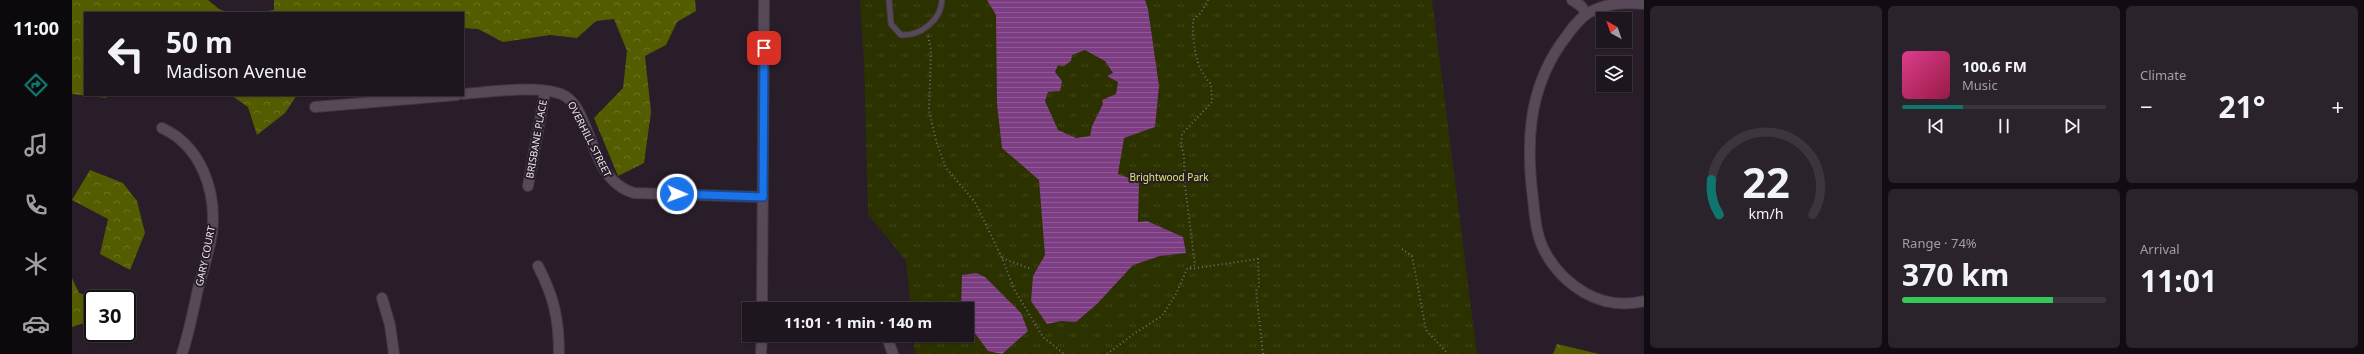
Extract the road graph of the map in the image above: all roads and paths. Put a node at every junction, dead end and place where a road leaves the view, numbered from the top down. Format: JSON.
{"nodes":[{"id":1,"x":764,"y":0,"type":"edge"},
{"id":2,"x":889,"y":0,"type":"edge"},
{"id":3,"x":942,"y":0,"type":"edge"},
{"id":4,"x":1208,"y":0,"type":"edge"},
{"id":5,"x":1572,"y":0,"type":"edge"},
{"id":6,"x":1644,"y":4,"type":"edge"},
{"id":7,"x":1587,"y":14,"type":"junction"},
{"id":8,"x":926,"y":29,"type":"junction"},
{"id":9,"x":545,"y":92,"type":"junction"},
{"id":10,"x":464,"y":94,"type":"edge"},
{"id":11,"x":444,"y":96,"type":"edge"},
{"id":12,"x":315,"y":107,"type":"dead end"},
{"id":13,"x":162,"y":128,"type":"dead end"},
{"id":14,"x":528,"y":186,"type":"dead end"},
{"id":15,"x":763,"y":197,"type":"junction"},
{"id":16,"x":1402,"y":249,"type":"dead end"},
{"id":17,"x":1002,"y":258,"type":"junction"},
{"id":18,"x":538,"y":266,"type":"dead end"},
{"id":19,"x":1031,"y":269,"type":"dead end"},
{"id":20,"x":1187,"y":270,"type":"junction"},
{"id":21,"x":382,"y":298,"type":"dead end"},
{"id":22,"x":1644,"y":301,"type":"edge"},
{"id":23,"x":762,"y":302,"type":"edge"},
{"id":24,"x":762,"y":342,"type":"edge"},
{"id":25,"x":889,"y":342,"type":"edge"},
{"id":26,"x":182,"y":354,"type":"edge"},
{"id":27,"x":394,"y":354,"type":"edge"},
{"id":28,"x":559,"y":354,"type":"edge"},
{"id":29,"x":762,"y":354,"type":"edge"},
{"id":30,"x":893,"y":354,"type":"edge"},
{"id":31,"x":1064,"y":354,"type":"edge"},
{"id":32,"x":1108,"y":354,"type":"edge"},
{"id":33,"x":1263,"y":354,"type":"edge"},
{"id":34,"x":1448,"y":354,"type":"edge"}],
"edges":[{"from":1,"to":15,"type":"street"},
{"from":2,"to":8,"type":"lane"},
{"from":3,"to":8,"type":"lane"},
{"from":4,"to":20,"type":"path"},
{"from":5,"to":7,"type":"street"},
{"from":6,"to":7,"type":"street"},
{"from":7,"to":22,"type":"street"},
{"from":8,"to":17,"type":"path"},
{"from":9,"to":10,"type":"street","name":"OVERHILL STREET"},
{"from":9,"to":14,"type":"street","name":"BRISBANE PLACE"},
{"from":9,"to":15,"type":"street","name":"OVERHILL STREET"},
{"from":11,"to":12,"type":"street"},
{"from":13,"to":26,"type":"street","name":"GARY COURT"},
{"from":15,"to":23,"type":"street"},
{"from":16,"to":34,"type":"path"},
{"from":17,"to":19,"type":"path"},
{"from":17,"to":31,"type":"path"},
{"from":18,"to":28,"type":"street"},
{"from":20,"to":32,"type":"path"},
{"from":20,"to":33,"type":"path"},
{"from":21,"to":27,"type":"street"},
{"from":24,"to":29,"type":"street"},
{"from":25,"to":30,"type":"street"}]}
